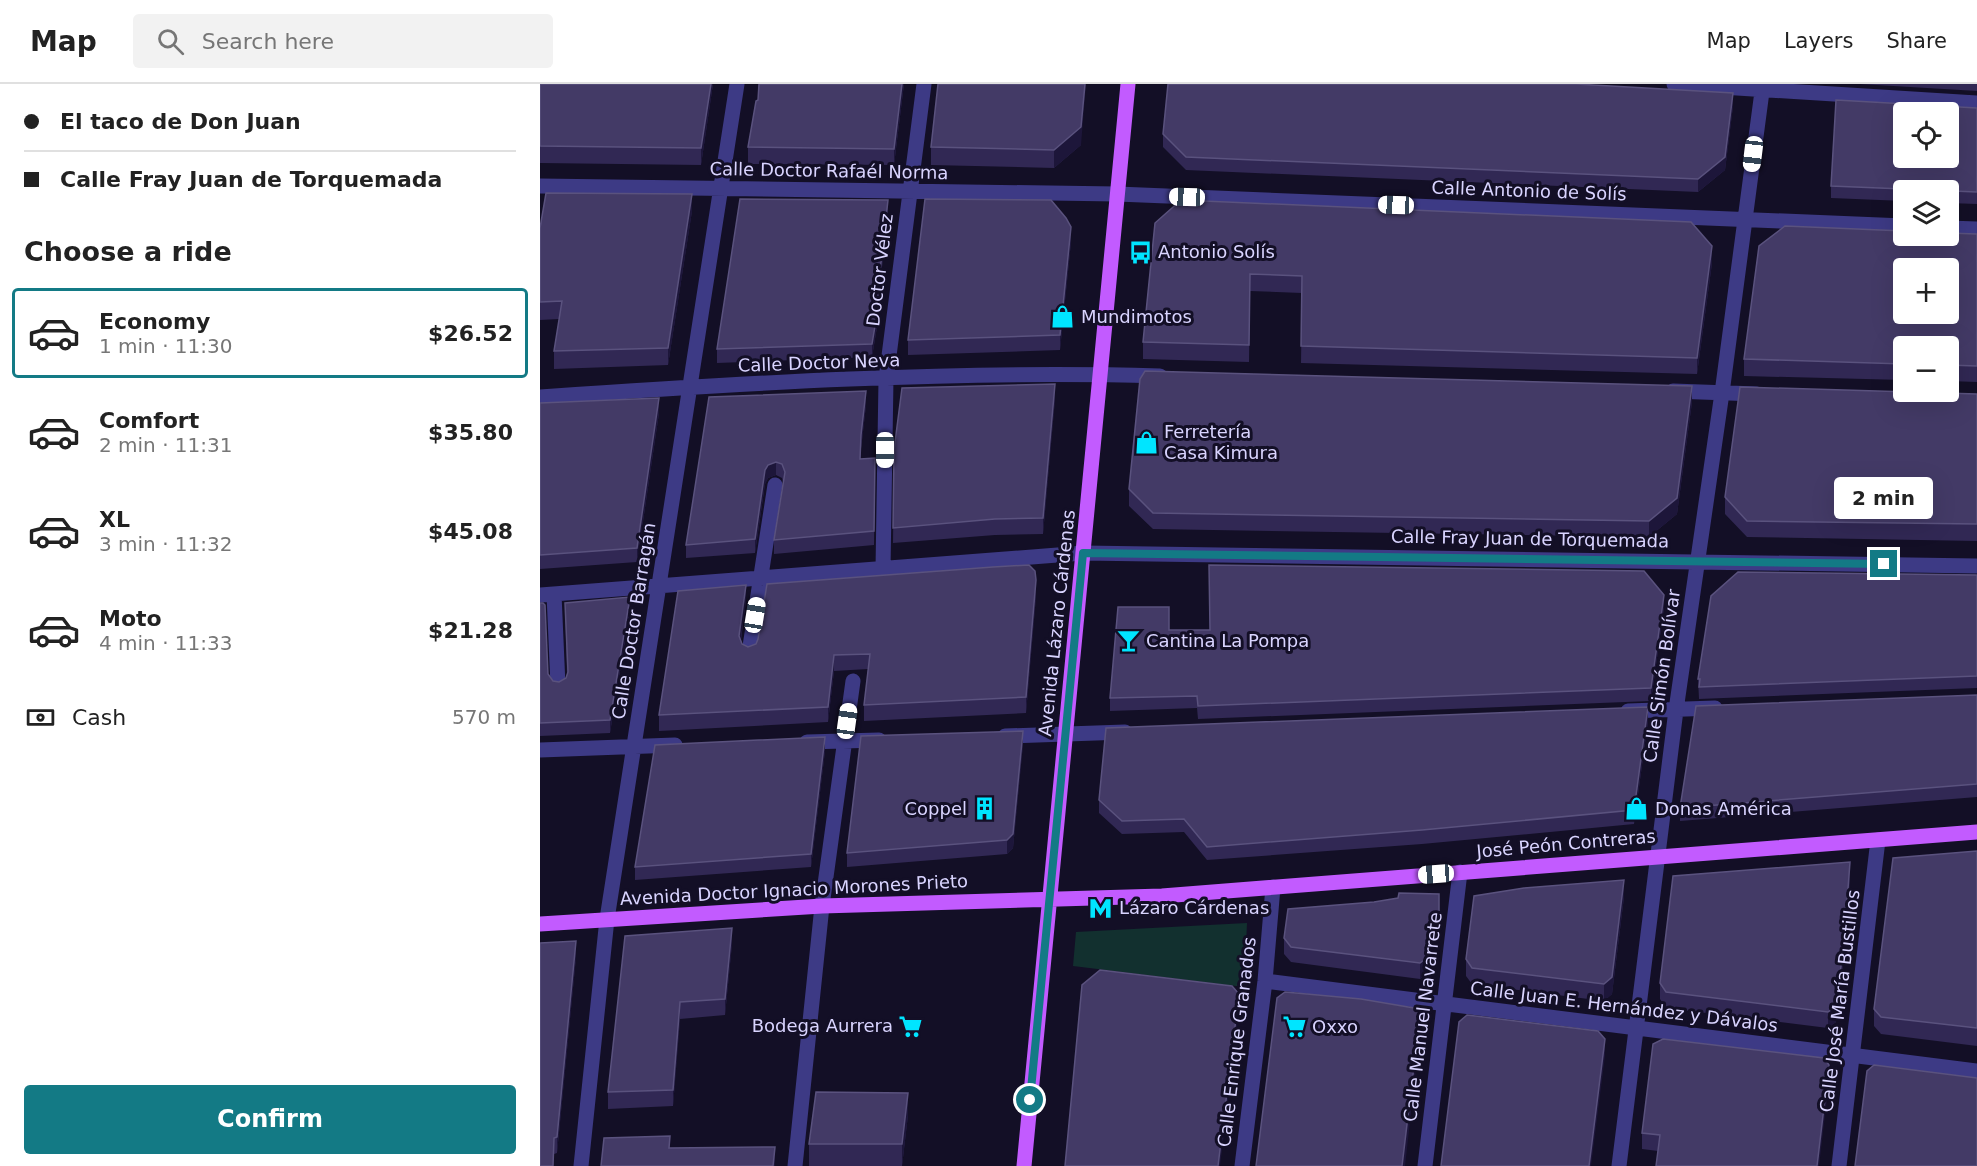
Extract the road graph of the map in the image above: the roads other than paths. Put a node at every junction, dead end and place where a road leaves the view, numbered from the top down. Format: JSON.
{"nodes":[{"id":1,"x":737,"y":84,"type":"edge"},
{"id":2,"x":924,"y":84,"type":"edge"},
{"id":3,"x":1128,"y":84,"type":"edge"},
{"id":4,"x":1674,"y":84,"type":"edge"},
{"id":5,"x":1762,"y":87,"type":"edge"},
{"id":6,"x":1977,"y":103,"type":"edge"},
{"id":7,"x":540,"y":186,"type":"edge"},
{"id":8,"x":720,"y":189,"type":"junction"},
{"id":9,"x":910,"y":191,"type":"junction"},
{"id":10,"x":1118,"y":194,"type":"junction"},
{"id":11,"x":1745,"y":219,"type":"junction"},
{"id":12,"x":1893,"y":226,"type":"edge"},
{"id":13,"x":1959,"y":228,"type":"edge"},
{"id":14,"x":1977,"y":229,"type":"edge"},
{"id":15,"x":1101,"y":375,"type":"junction"},
{"id":16,"x":1172,"y":377,"type":"edge"},
{"id":17,"x":886,"y":379,"type":"junction"},
{"id":18,"x":689,"y":387,"type":"junction"},
{"id":19,"x":1662,"y":391,"type":"edge"},
{"id":20,"x":1722,"y":393,"type":"junction"},
{"id":21,"x":1768,"y":394,"type":"edge"},
{"id":22,"x":540,"y":397,"type":"edge"},
{"id":23,"x":775,"y":485,"type":"dead end"},
{"id":24,"x":1083,"y":553,"type":"junction"},
{"id":25,"x":1697,"y":561,"type":"junction"},
{"id":26,"x":1977,"y":566,"type":"edge"},
{"id":27,"x":883,"y":568,"type":"junction"},
{"id":28,"x":760,"y":578,"type":"junction"},
{"id":29,"x":660,"y":586,"type":"junction"},
{"id":30,"x":547,"y":594,"type":"edge"},
{"id":31,"x":749,"y":653,"type":"edge"},
{"id":32,"x":853,"y":681,"type":"dead end"},
{"id":33,"x":558,"y":686,"type":"edge"},
{"id":34,"x":1734,"y":707,"type":"edge"},
{"id":35,"x":1676,"y":710,"type":"junction"},
{"id":36,"x":1616,"y":712,"type":"edge"},
{"id":37,"x":1137,"y":731,"type":"edge"},
{"id":38,"x":1066,"y":734,"type":"junction"},
{"id":39,"x":996,"y":736,"type":"edge"},
{"id":40,"x":891,"y":740,"type":"edge"},
{"id":41,"x":844,"y":741,"type":"junction"},
{"id":42,"x":798,"y":742,"type":"edge"},
{"id":43,"x":692,"y":745,"type":"edge"},
{"id":44,"x":634,"y":746,"type":"junction"},
{"id":45,"x":540,"y":750,"type":"edge"},
{"id":46,"x":1977,"y":832,"type":"edge"},
{"id":47,"x":1878,"y":840,"type":"junction"},
{"id":48,"x":1658,"y":857,"type":"junction"},
{"id":49,"x":1460,"y":872,"type":"junction"},
{"id":50,"x":1273,"y":887,"type":"junction"},
{"id":51,"x":1050,"y":898,"type":"junction"},
{"id":52,"x":822,"y":906,"type":"junction"},
{"id":53,"x":607,"y":919,"type":"junction"},
{"id":54,"x":540,"y":924,"type":"edge"},
{"id":55,"x":1265,"y":981,"type":"junction"},
{"id":56,"x":1444,"y":1004,"type":"junction"},
{"id":57,"x":1636,"y":1028,"type":"junction"},
{"id":58,"x":1853,"y":1056,"type":"junction"},
{"id":59,"x":1977,"y":1071,"type":"edge"},
{"id":60,"x":581,"y":1166,"type":"edge"},
{"id":61,"x":795,"y":1166,"type":"edge"},
{"id":62,"x":1024,"y":1166,"type":"edge"},
{"id":63,"x":1242,"y":1166,"type":"edge"},
{"id":64,"x":1425,"y":1166,"type":"edge"},
{"id":65,"x":1619,"y":1166,"type":"edge"},
{"id":66,"x":1839,"y":1166,"type":"edge"}],
"edges":[{"from":1,"to":8,"type":"street","name":"Calle Doctor Barragán"},
{"from":2,"to":9,"type":"street","name":"Doctor Vélez"},
{"from":3,"to":10,"type":"main road","name":"Avenida Lázaro Cárdenas"},
{"from":4,"to":5,"type":"street"},
{"from":5,"to":6,"type":"street"},
{"from":5,"to":11,"type":"street","name":"Calle Simón Bolívar"},
{"from":7,"to":8,"type":"street","name":"Calle Doctor Rafaél Norma"},
{"from":8,"to":9,"type":"street","name":"Calle Doctor Rafaél Norma"},
{"from":8,"to":18,"type":"street","name":"Calle Doctor Barragán"},
{"from":9,"to":10,"type":"street","name":"Calle Doctor Rafaél Norma"},
{"from":9,"to":17,"type":"street","name":"Doctor Vélez"},
{"from":10,"to":11,"type":"street","name":"Calle Antonio de Solís"},
{"from":10,"to":15,"type":"main road","name":"Avenida Lázaro Cárdenas"},
{"from":11,"to":12,"type":"street","name":"Calle Antonio de Solís"},
{"from":11,"to":20,"type":"street","name":"Calle Simón Bolívar"},
{"from":13,"to":14,"type":"street"},
{"from":15,"to":16,"type":"street","name":"Calle Doctor Neva"},
{"from":15,"to":17,"type":"street","name":"Calle Doctor Neva"},
{"from":15,"to":24,"type":"main road","name":"Avenida Lázaro Cárdenas"},
{"from":17,"to":18,"type":"street","name":"Calle Doctor Neva"},
{"from":17,"to":27,"type":"street","name":"Doctor Vélez"},
{"from":18,"to":22,"type":"street","name":"Calle Doctor Neva"},
{"from":18,"to":29,"type":"street","name":"Calle Doctor Barragán"},
{"from":19,"to":20,"type":"street"},
{"from":20,"to":21,"type":"street"},
{"from":20,"to":25,"type":"street","name":"Calle Simón Bolívar"},
{"from":23,"to":28,"type":"street"},
{"from":24,"to":25,"type":"street","name":"Calle Fray Juan de Torquemada"},
{"from":24,"to":27,"type":"street","name":"Calle Fray Juan de Torquemada"},
{"from":24,"to":38,"type":"main road","name":"Avenida Lázaro Cárdenas"},
{"from":25,"to":26,"type":"street","name":"Calle Fray Juan de Torquemada"},
{"from":25,"to":35,"type":"street","name":"Calle Simón Bolívar"},
{"from":27,"to":28,"type":"street","name":"Calle Fray Juan de Torquemada"},
{"from":28,"to":29,"type":"street","name":"Calle Fray Juan de Torquemada"},
{"from":28,"to":31,"type":"street"},
{"from":29,"to":30,"type":"street","name":"Calle Fray Juan de Torquemada"},
{"from":29,"to":44,"type":"street","name":"Calle Doctor Barragán"},
{"from":30,"to":33,"type":"street"},
{"from":32,"to":41,"type":"street"},
{"from":34,"to":35,"type":"street"},
{"from":35,"to":36,"type":"street"},
{"from":35,"to":48,"type":"street","name":"Calle Simón Bolívar"},
{"from":37,"to":38,"type":"street"},
{"from":38,"to":39,"type":"street"},
{"from":38,"to":51,"type":"main road","name":"Avenida Lázaro Cárdenas"},
{"from":40,"to":41,"type":"street"},
{"from":41,"to":42,"type":"street"},
{"from":41,"to":52,"type":"street"},
{"from":43,"to":44,"type":"street"},
{"from":44,"to":45,"type":"street"},
{"from":44,"to":53,"type":"street","name":"Calle Doctor Barragán"},
{"from":46,"to":47,"type":"main road","name":"José Peón Contreras"},
{"from":47,"to":48,"type":"main road","name":"José Peón Contreras"},
{"from":47,"to":58,"type":"street","name":"Calle José María Bustillos"},
{"from":48,"to":49,"type":"main road","name":"José Peón Contreras"},
{"from":48,"to":57,"type":"street","name":"Calle Simón Bolívar"},
{"from":49,"to":50,"type":"main road","name":"José Peón Contreras"},
{"from":49,"to":56,"type":"street","name":"Calle Manuel Navarrete"},
{"from":50,"to":51,"type":"main road","name":"José Peón Contreras"},
{"from":50,"to":55,"type":"street","name":"Calle Enrique Granados"},
{"from":51,"to":52,"type":"main road","name":"Avenida Doctor Ignacio Morones Prieto"},
{"from":51,"to":62,"type":"main road","name":"Avenida Lázaro Cárdenas"},
{"from":52,"to":53,"type":"main road","name":"Avenida Doctor Ignacio Morones Prieto"},
{"from":52,"to":61,"type":"street"},
{"from":53,"to":54,"type":"main road","name":"Avenida Doctor Ignacio Morones Prieto"},
{"from":53,"to":60,"type":"street","name":"Calle Doctor Barragán"},
{"from":55,"to":56,"type":"street","name":"Calle Juan E. Hernández y Dávalos"},
{"from":55,"to":63,"type":"street","name":"Calle Enrique Granados"},
{"from":56,"to":57,"type":"street","name":"Calle Juan E. Hernández y Dávalos"},
{"from":56,"to":64,"type":"street","name":"Calle Manuel Navarrete"},
{"from":57,"to":58,"type":"street","name":"Calle Juan E. Hernández y Dávalos"},
{"from":57,"to":65,"type":"street","name":"Calle Simón Bolívar"},
{"from":58,"to":59,"type":"street","name":"Calle Juan E. Hernández y Dávalos"},
{"from":58,"to":66,"type":"street","name":"Calle José María Bustillos"}]}
